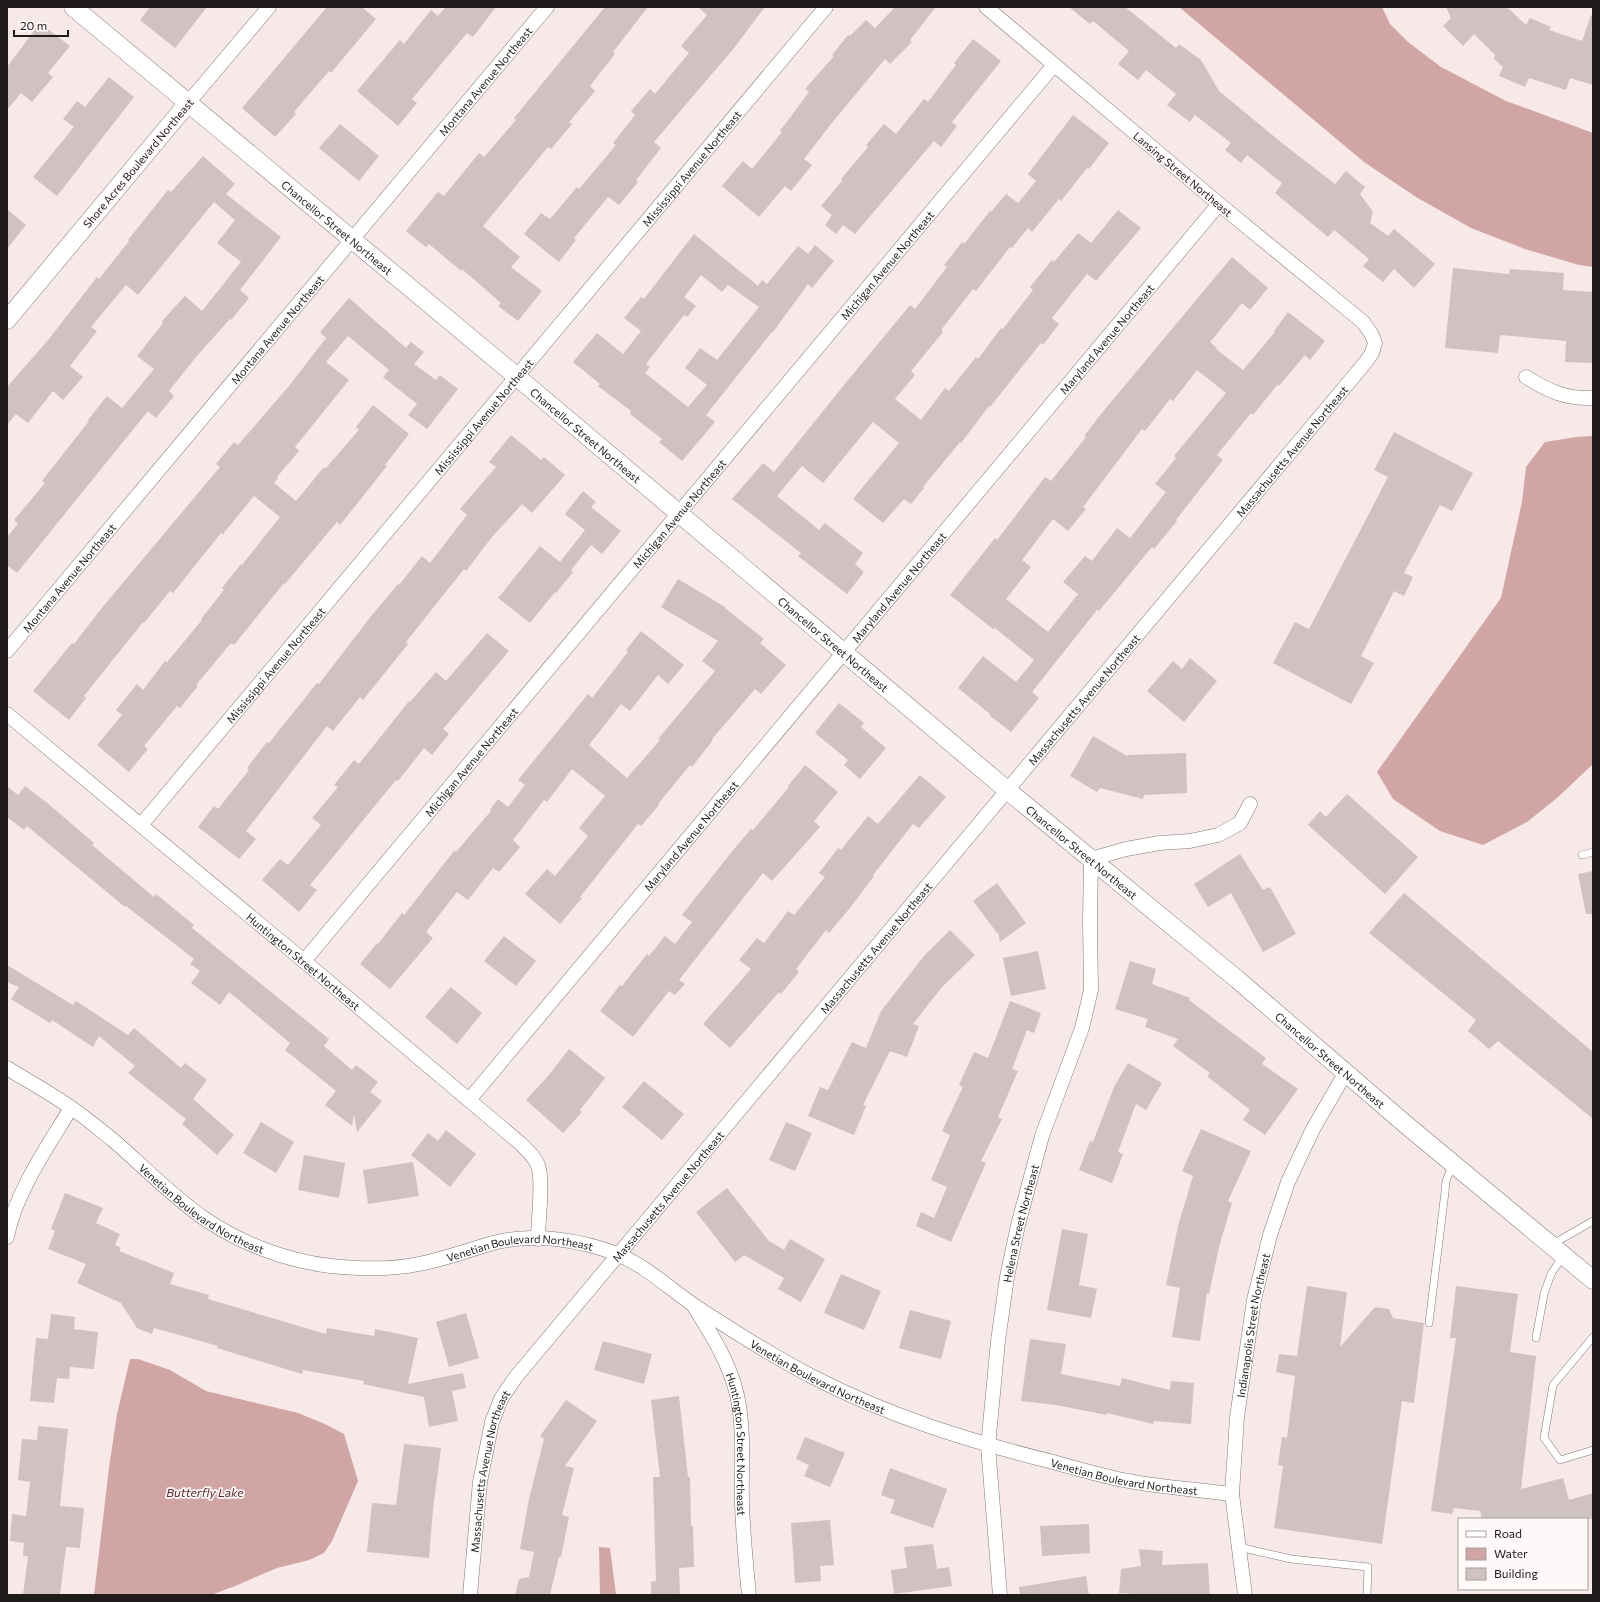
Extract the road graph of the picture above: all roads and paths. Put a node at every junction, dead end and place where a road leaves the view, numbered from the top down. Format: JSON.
{"nodes":[{"id":1,"x":73,"y":7,"type":"edge"},
{"id":2,"x":269,"y":7,"type":"edge"},
{"id":3,"x":548,"y":7,"type":"edge"},
{"id":4,"x":826,"y":7,"type":"edge"},
{"id":5,"x":986,"y":7,"type":"edge"},
{"id":6,"x":1054,"y":66,"type":"junction"},
{"id":7,"x":188,"y":103,"type":"junction"},
{"id":8,"x":1219,"y":204,"type":"junction"},
{"id":9,"x":353,"y":240,"type":"junction"},
{"id":10,"x":7,"y":320,"type":"edge"},
{"id":11,"x":1376,"y":343,"type":"joint"},
{"id":12,"x":516,"y":376,"type":"junction"},
{"id":13,"x":1526,"y":377,"type":"dead end"},
{"id":14,"x":1593,"y":398,"type":"edge"},
{"id":15,"x":679,"y":514,"type":"junction"},
{"id":16,"x":7,"y":651,"type":"edge"},
{"id":17,"x":844,"y":651,"type":"junction"},
{"id":18,"x":7,"y":714,"type":"edge"},
{"id":19,"x":1007,"y":790,"type":"junction"},
{"id":20,"x":1250,"y":804,"type":"dead end"},
{"id":21,"x":141,"y":825,"type":"junction"},
{"id":22,"x":1593,"y":852,"type":"edge"},
{"id":23,"x":1582,"y":855,"type":"dead end"},
{"id":24,"x":1091,"y":859,"type":"junction"},
{"id":25,"x":304,"y":961,"type":"junction"},
{"id":26,"x":7,"y":1068,"type":"edge"},
{"id":27,"x":1346,"y":1072,"type":"junction"},
{"id":28,"x":469,"y":1100,"type":"junction"},
{"id":29,"x":71,"y":1108,"type":"junction"},
{"id":30,"x":1453,"y":1164,"type":"junction"},
{"id":31,"x":1593,"y":1221,"type":"edge"},
{"id":32,"x":7,"y":1237,"type":"edge"},
{"id":33,"x":538,"y":1239,"type":"junction"},
{"id":34,"x":1557,"y":1251,"type":"junction"},
{"id":35,"x":619,"y":1255,"type":"junction"},
{"id":36,"x":1593,"y":1280,"type":"edge"},
{"id":37,"x":692,"y":1304,"type":"junction"},
{"id":38,"x":1429,"y":1323,"type":"dead end"},
{"id":39,"x":1593,"y":1337,"type":"edge"},
{"id":40,"x":1536,"y":1338,"type":"dead end"},
{"id":41,"x":988,"y":1446,"type":"junction"},
{"id":42,"x":1593,"y":1450,"type":"edge"},
{"id":43,"x":1232,"y":1494,"type":"junction"},
{"id":44,"x":1239,"y":1547,"type":"junction"},
{"id":45,"x":470,"y":1595,"type":"edge"},
{"id":46,"x":749,"y":1595,"type":"edge"},
{"id":47,"x":1000,"y":1595,"type":"edge"},
{"id":48,"x":1245,"y":1595,"type":"edge"},
{"id":49,"x":1367,"y":1595,"type":"edge"}],
"edges":[{"from":1,"to":7,"type":"street","name":"Chancellor Street Northeast"},
{"from":2,"to":7,"type":"street","name":"Shore Acres Boulevard Northeast"},
{"from":3,"to":9,"type":"street","name":"Montana Avenue Northeast"},
{"from":4,"to":12,"type":"street","name":"Mississippi Avenue Northeast"},
{"from":5,"to":6,"type":"street","name":"Lansing Street Northeast"},
{"from":6,"to":8,"type":"street","name":"Lansing Street Northeast"},
{"from":6,"to":15,"type":"street","name":"Michigan Avenue Northeast"},
{"from":7,"to":9,"type":"street","name":"Chancellor Street Northeast"},
{"from":7,"to":10,"type":"street","name":"Shore Acres Boulevard Northeast"},
{"from":8,"to":11,"type":"street","name":"Lansing Street Northeast"},
{"from":8,"to":17,"type":"street","name":"Maryland Avenue Northeast"},
{"from":9,"to":12,"type":"street","name":"Chancellor Street Northeast"},
{"from":9,"to":16,"type":"street","name":"Montana Avenue Northeast"},
{"from":11,"to":19,"type":"street","name":"Massachusetts Avenue Northeast"},
{"from":12,"to":15,"type":"street","name":"Chancellor Street Northeast"},
{"from":12,"to":21,"type":"street","name":"Mississippi Avenue Northeast"},
{"from":13,"to":14,"type":"street"},
{"from":15,"to":17,"type":"street","name":"Chancellor Street Northeast"},
{"from":15,"to":25,"type":"street","name":"Michigan Avenue Northeast"},
{"from":17,"to":19,"type":"street","name":"Chancellor Street Northeast"},
{"from":17,"to":28,"type":"street","name":"Maryland Avenue Northeast"},
{"from":18,"to":21,"type":"street","name":"Huntington Street Northeast"},
{"from":19,"to":24,"type":"street","name":"Chancellor Street Northeast"},
{"from":19,"to":35,"type":"street","name":"Massachusetts Avenue Northeast"},
{"from":20,"to":24,"type":"street"},
{"from":21,"to":25,"type":"street","name":"Huntington Street Northeast"},
{"from":22,"to":23,"type":"lane"},
{"from":24,"to":27,"type":"street","name":"Chancellor Street Northeast"},
{"from":24,"to":41,"type":"street","name":"Helena Street Northeast"},
{"from":25,"to":28,"type":"street","name":"Huntington Street Northeast"},
{"from":26,"to":29,"type":"street","name":"Venetian Boulevard Northeast"},
{"from":27,"to":30,"type":"street","name":"Chancellor Street Northeast"},
{"from":27,"to":43,"type":"street","name":"Indianapolis Street Northeast"},
{"from":28,"to":33,"type":"street","name":"Huntington Street Northeast"},
{"from":29,"to":32,"type":"street"},
{"from":29,"to":33,"type":"street","name":"Venetian Boulevard Northeast"},
{"from":30,"to":34,"type":"street","name":"Chancellor Street Northeast"},
{"from":30,"to":38,"type":"lane"},
{"from":31,"to":34,"type":"lane"},
{"from":33,"to":35,"type":"street","name":"Venetian Boulevard Northeast"},
{"from":34,"to":36,"type":"street","name":"Chancellor Street Northeast"},
{"from":34,"to":40,"type":"lane"},
{"from":35,"to":37,"type":"street","name":"Venetian Boulevard Northeast"},
{"from":35,"to":45,"type":"street","name":"Massachusetts Avenue Northeast"},
{"from":37,"to":41,"type":"street","name":"Venetian Boulevard Northeast"},
{"from":37,"to":46,"type":"street","name":"Huntington Street Northeast"},
{"from":39,"to":42,"type":"lane"},
{"from":41,"to":43,"type":"street","name":"Venetian Boulevard Northeast"},
{"from":41,"to":47,"type":"street","name":"Helena Street Northeast"},
{"from":43,"to":44,"type":"street","name":"Indianapolis Street Northeast"},
{"from":44,"to":48,"type":"street","name":"Indianapolis Street Northeast"},
{"from":44,"to":49,"type":"lane"}]}
